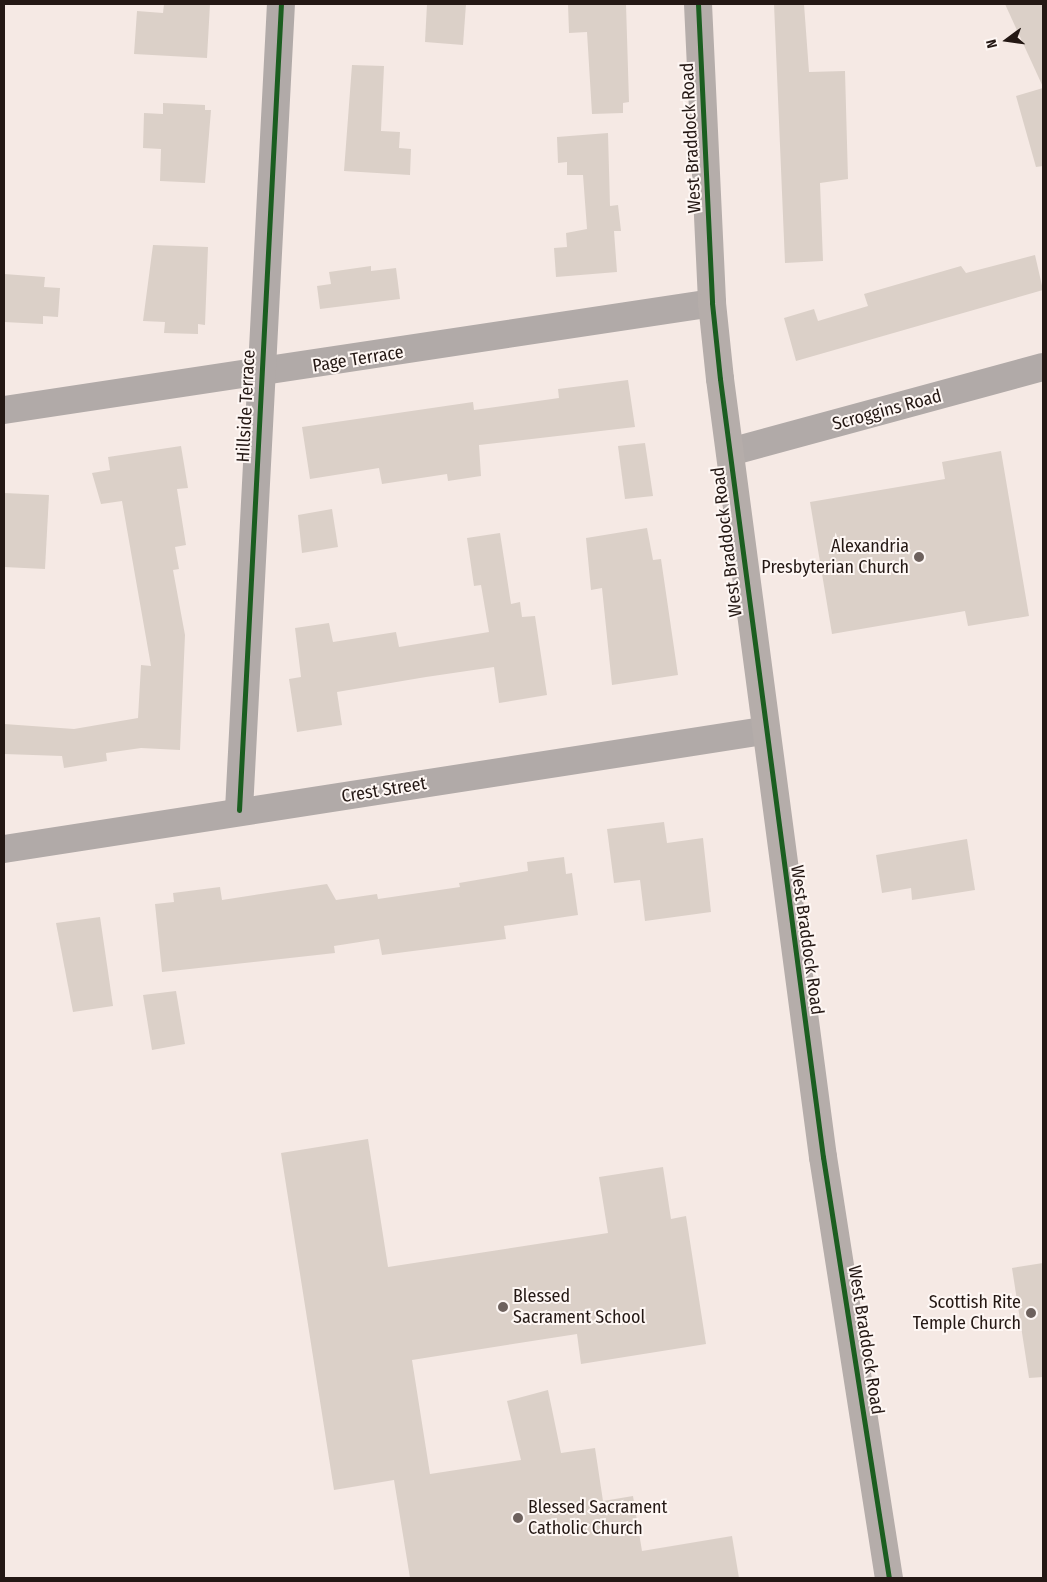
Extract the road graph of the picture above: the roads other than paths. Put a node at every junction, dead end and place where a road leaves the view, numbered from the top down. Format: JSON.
{"nodes":[{"id":1,"x":281,"y":4,"type":"edge"},
{"id":2,"x":698,"y":4,"type":"edge"},
{"id":3,"x":712,"y":303,"type":"junction"},
{"id":4,"x":1043,"y":367,"type":"edge"},
{"id":5,"x":262,"y":374,"type":"junction"},
{"id":6,"x":4,"y":410,"type":"edge"},
{"id":7,"x":730,"y":452,"type":"junction"},
{"id":8,"x":764,"y":730,"type":"junction"},
{"id":9,"x":239,"y":810,"type":"junction"},
{"id":10,"x":4,"y":848,"type":"edge"},
{"id":11,"x":889,"y":1578,"type":"edge"}],
"edges":[{"from":1,"to":5,"type":"street","name":"Hillside Terrace"},
{"from":2,"to":3,"type":"main road","name":"West Braddock Road"},
{"from":3,"to":5,"type":"street","name":"Page Terrace"},
{"from":3,"to":7,"type":"main road","name":"West Braddock Road"},
{"from":4,"to":7,"type":"street","name":"Scroggins Road"},
{"from":5,"to":6,"type":"street","name":"Page Terrace"},
{"from":5,"to":9,"type":"street","name":"Hillside Terrace"},
{"from":7,"to":8,"type":"main road","name":"West Braddock Road"},
{"from":8,"to":9,"type":"street","name":"Crest Street"},
{"from":8,"to":11,"type":"main road","name":"West Braddock Road"},
{"from":9,"to":10,"type":"street","name":"Crest Street"}]}
